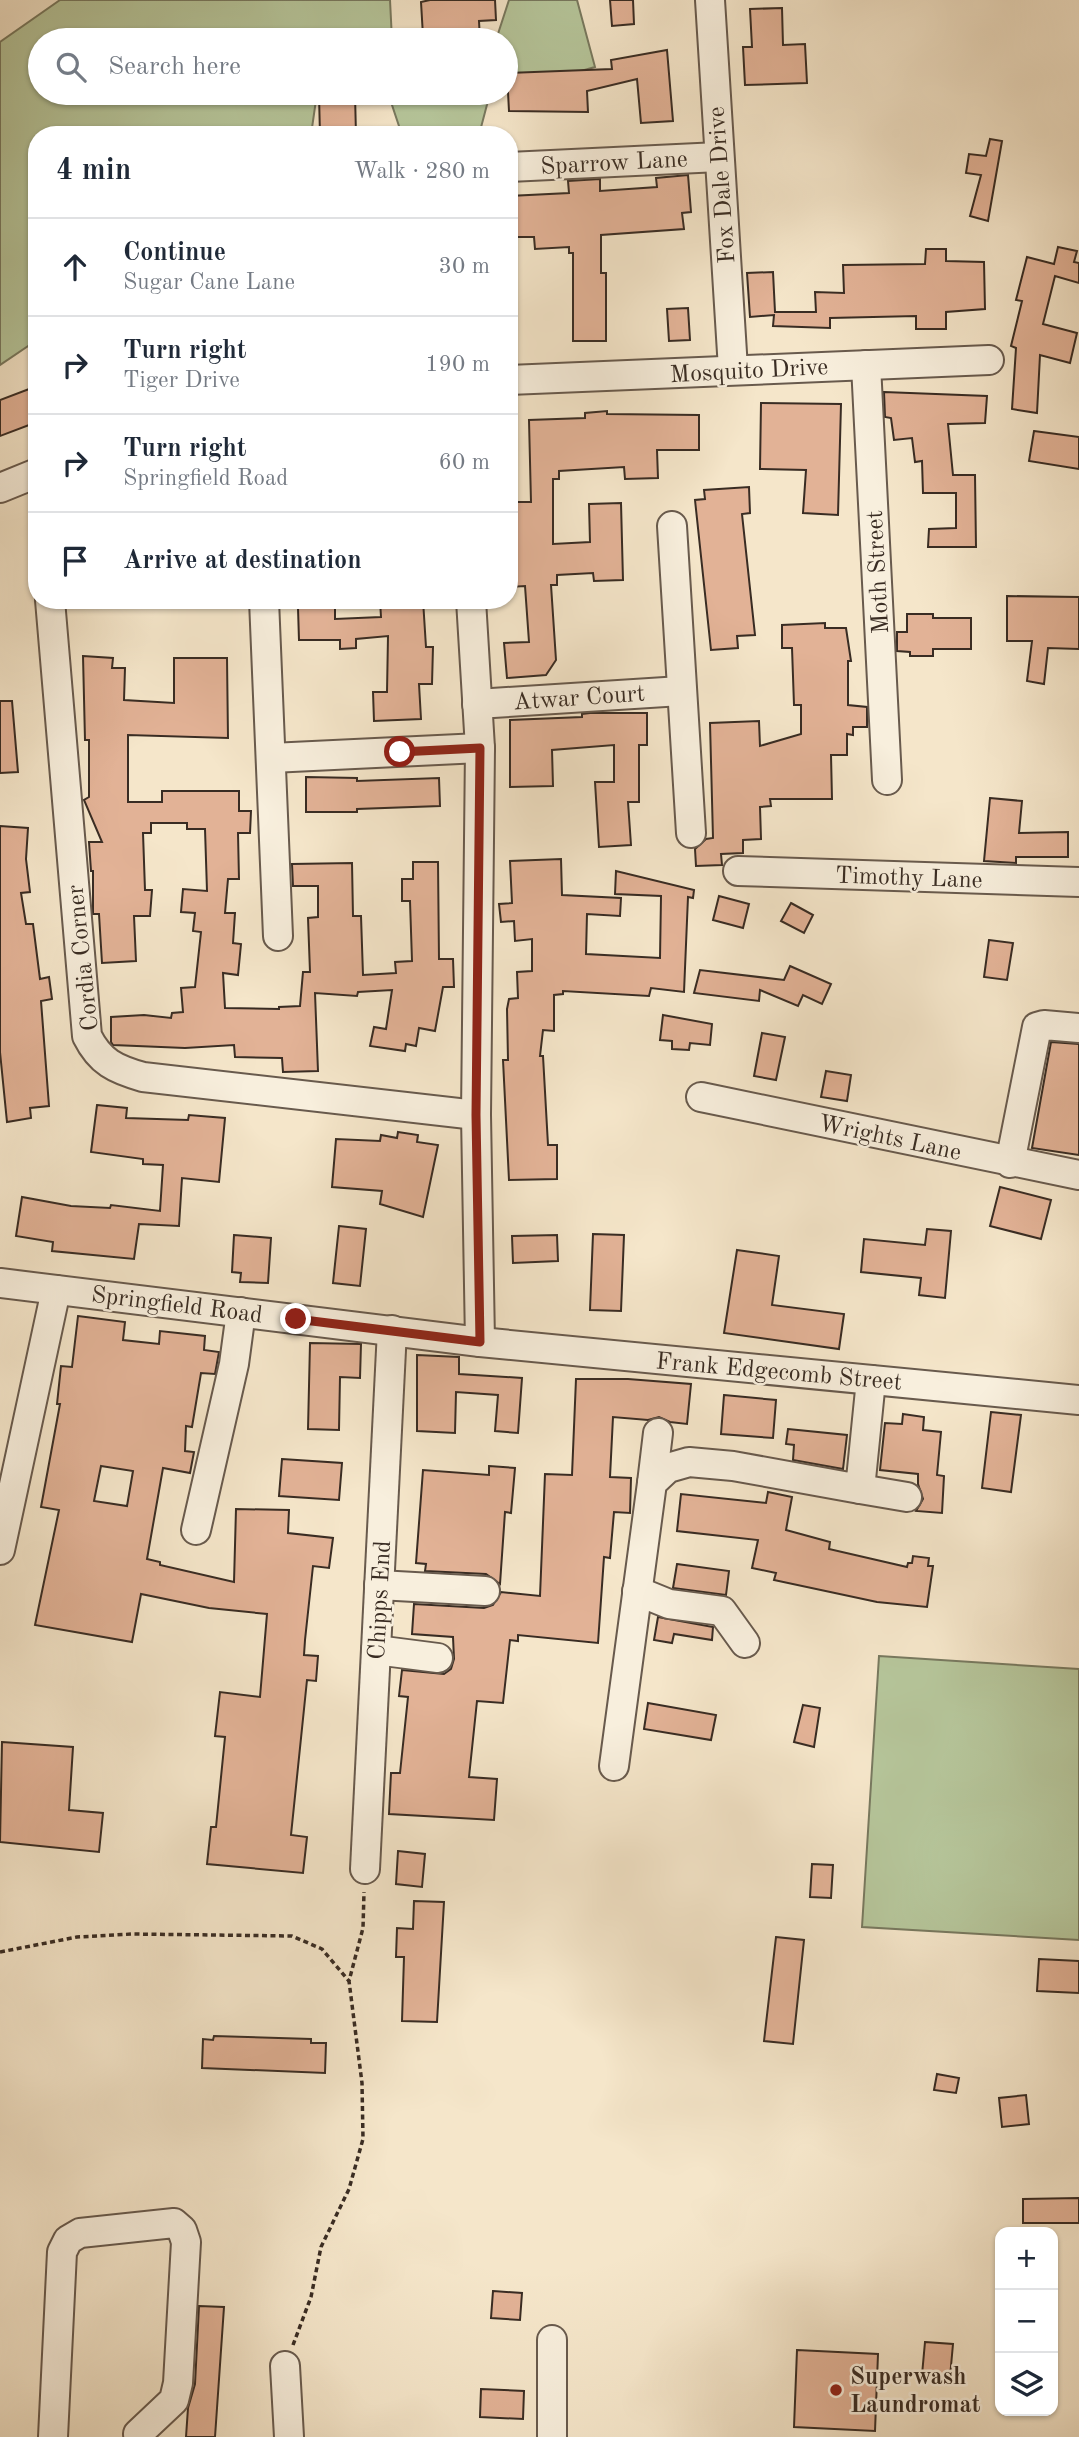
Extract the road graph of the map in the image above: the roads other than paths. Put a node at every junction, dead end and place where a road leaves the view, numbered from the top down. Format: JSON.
{"nodes":[{"id":1,"x":710,"y":0,"type":"edge"},
{"id":2,"x":719,"y":157,"type":"junction"},
{"id":3,"x":518,"y":167,"type":"edge"},
{"id":4,"x":989,"y":360,"type":"dead end"},
{"id":5,"x":866,"y":365,"type":"junction"},
{"id":6,"x":733,"y":369,"type":"junction"},
{"id":7,"x":518,"y":380,"type":"edge"},
{"id":8,"x":28,"y":477,"type":"edge"},
{"id":9,"x":0,"y":488,"type":"edge"},
{"id":10,"x":672,"y":526,"type":"dead end"},
{"id":11,"x":51,"y":609,"type":"edge"},
{"id":12,"x":264,"y":609,"type":"edge"},
{"id":13,"x":472,"y":609,"type":"edge"},
{"id":14,"x":681,"y":691,"type":"junction"},
{"id":15,"x":477,"y":704,"type":"junction"},
{"id":16,"x":480,"y":748,"type":"junction"},
{"id":17,"x":271,"y":758,"type":"junction"},
{"id":18,"x":887,"y":780,"type":"dead end"},
{"id":19,"x":691,"y":833,"type":"dead end"},
{"id":20,"x":738,"y":871,"type":"dead end"},
{"id":21,"x":1079,"y":882,"type":"edge"},
{"id":22,"x":278,"y":936,"type":"dead end"},
{"id":23,"x":1079,"y":1028,"type":"edge"},
{"id":24,"x":701,"y":1097,"type":"dead end"},
{"id":25,"x":476,"y":1115,"type":"junction"},
{"id":26,"x":1010,"y":1163,"type":"junction"},
{"id":27,"x":1079,"y":1175,"type":"edge"},
{"id":28,"x":0,"y":1283,"type":"edge"},
{"id":29,"x":56,"y":1290,"type":"junction"},
{"id":30,"x":241,"y":1312,"type":"junction"},
{"id":31,"x":392,"y":1330,"type":"junction"},
{"id":32,"x":480,"y":1342,"type":"junction"},
{"id":33,"x":871,"y":1380,"type":"junction"},
{"id":34,"x":1079,"y":1399,"type":"edge"},
{"id":35,"x":658,"y":1433,"type":"dead end"},
{"id":36,"x":652,"y":1483,"type":"junction"},
{"id":37,"x":860,"y":1489,"type":"junction"},
{"id":38,"x":907,"y":1497,"type":"dead end"},
{"id":39,"x":196,"y":1530,"type":"dead end"},
{"id":40,"x":0,"y":1550,"type":"edge"},
{"id":41,"x":379,"y":1585,"type":"junction"},
{"id":42,"x":485,"y":1591,"type":"dead end"},
{"id":43,"x":637,"y":1591,"type":"junction"},
{"id":44,"x":745,"y":1643,"type":"dead end"},
{"id":45,"x":376,"y":1650,"type":"junction"},
{"id":46,"x":438,"y":1658,"type":"dead end"},
{"id":47,"x":614,"y":1766,"type":"dead end"},
{"id":48,"x":365,"y":1869,"type":"road end"},
{"id":49,"x":552,"y":2340,"type":"dead end"},
{"id":50,"x":285,"y":2366,"type":"road end"},
{"id":51,"x":138,"y":2434,"type":"dead end"},
{"id":52,"x":53,"y":2437,"type":"edge"},
{"id":53,"x":289,"y":2437,"type":"edge"},
{"id":54,"x":552,"y":2437,"type":"edge"}],
"edges":[{"from":1,"to":2,"type":"street","name":"Fox Dale Drive"},
{"from":2,"to":3,"type":"street","name":"Sparrow Lane"},
{"from":2,"to":6,"type":"street","name":"Fox Dale Drive"},
{"from":4,"to":5,"type":"street","name":"Mosquito Drive"},
{"from":5,"to":6,"type":"street","name":"Mosquito Drive"},
{"from":5,"to":18,"type":"street","name":"Moth Street"},
{"from":6,"to":7,"type":"street","name":"Mosquito Drive"},
{"from":8,"to":9,"type":"street"},
{"from":10,"to":14,"type":"street"},
{"from":11,"to":25,"type":"street","name":"Cordia Corner"},
{"from":12,"to":17,"type":"street"},
{"from":13,"to":15,"type":"street"},
{"from":14,"to":15,"type":"street","name":"Atwar Court"},
{"from":14,"to":19,"type":"street"},
{"from":15,"to":16,"type":"street"},
{"from":16,"to":17,"type":"street"},
{"from":16,"to":25,"type":"street"},
{"from":17,"to":22,"type":"street"},
{"from":20,"to":21,"type":"street","name":"Timothy Lane"},
{"from":23,"to":26,"type":"street"},
{"from":24,"to":26,"type":"street","name":"Wrights Lane"},
{"from":25,"to":32,"type":"street"},
{"from":26,"to":27,"type":"street","name":"Wrights Lane"},
{"from":28,"to":29,"type":"street","name":"Springfield Road"},
{"from":29,"to":30,"type":"street","name":"Springfield Road"},
{"from":29,"to":40,"type":"street"},
{"from":30,"to":31,"type":"street","name":"Springfield Road"},
{"from":30,"to":39,"type":"street"},
{"from":31,"to":32,"type":"street","name":"Springfield Road"},
{"from":31,"to":41,"type":"street","name":"Chipps End"},
{"from":32,"to":33,"type":"street","name":"Frank Edgecomb Street"},
{"from":33,"to":34,"type":"street","name":"Frank Edgecomb Street"},
{"from":33,"to":37,"type":"street"},
{"from":35,"to":36,"type":"street"},
{"from":36,"to":37,"type":"street"},
{"from":36,"to":43,"type":"street"},
{"from":37,"to":38,"type":"street"},
{"from":41,"to":42,"type":"street"},
{"from":41,"to":45,"type":"street","name":"Chipps End"},
{"from":43,"to":44,"type":"street"},
{"from":43,"to":47,"type":"street"},
{"from":45,"to":46,"type":"street"},
{"from":45,"to":48,"type":"street","name":"Chipps End"},
{"from":49,"to":54,"type":"street"},
{"from":50,"to":53,"type":"street"},
{"from":51,"to":52,"type":"street"}]}
